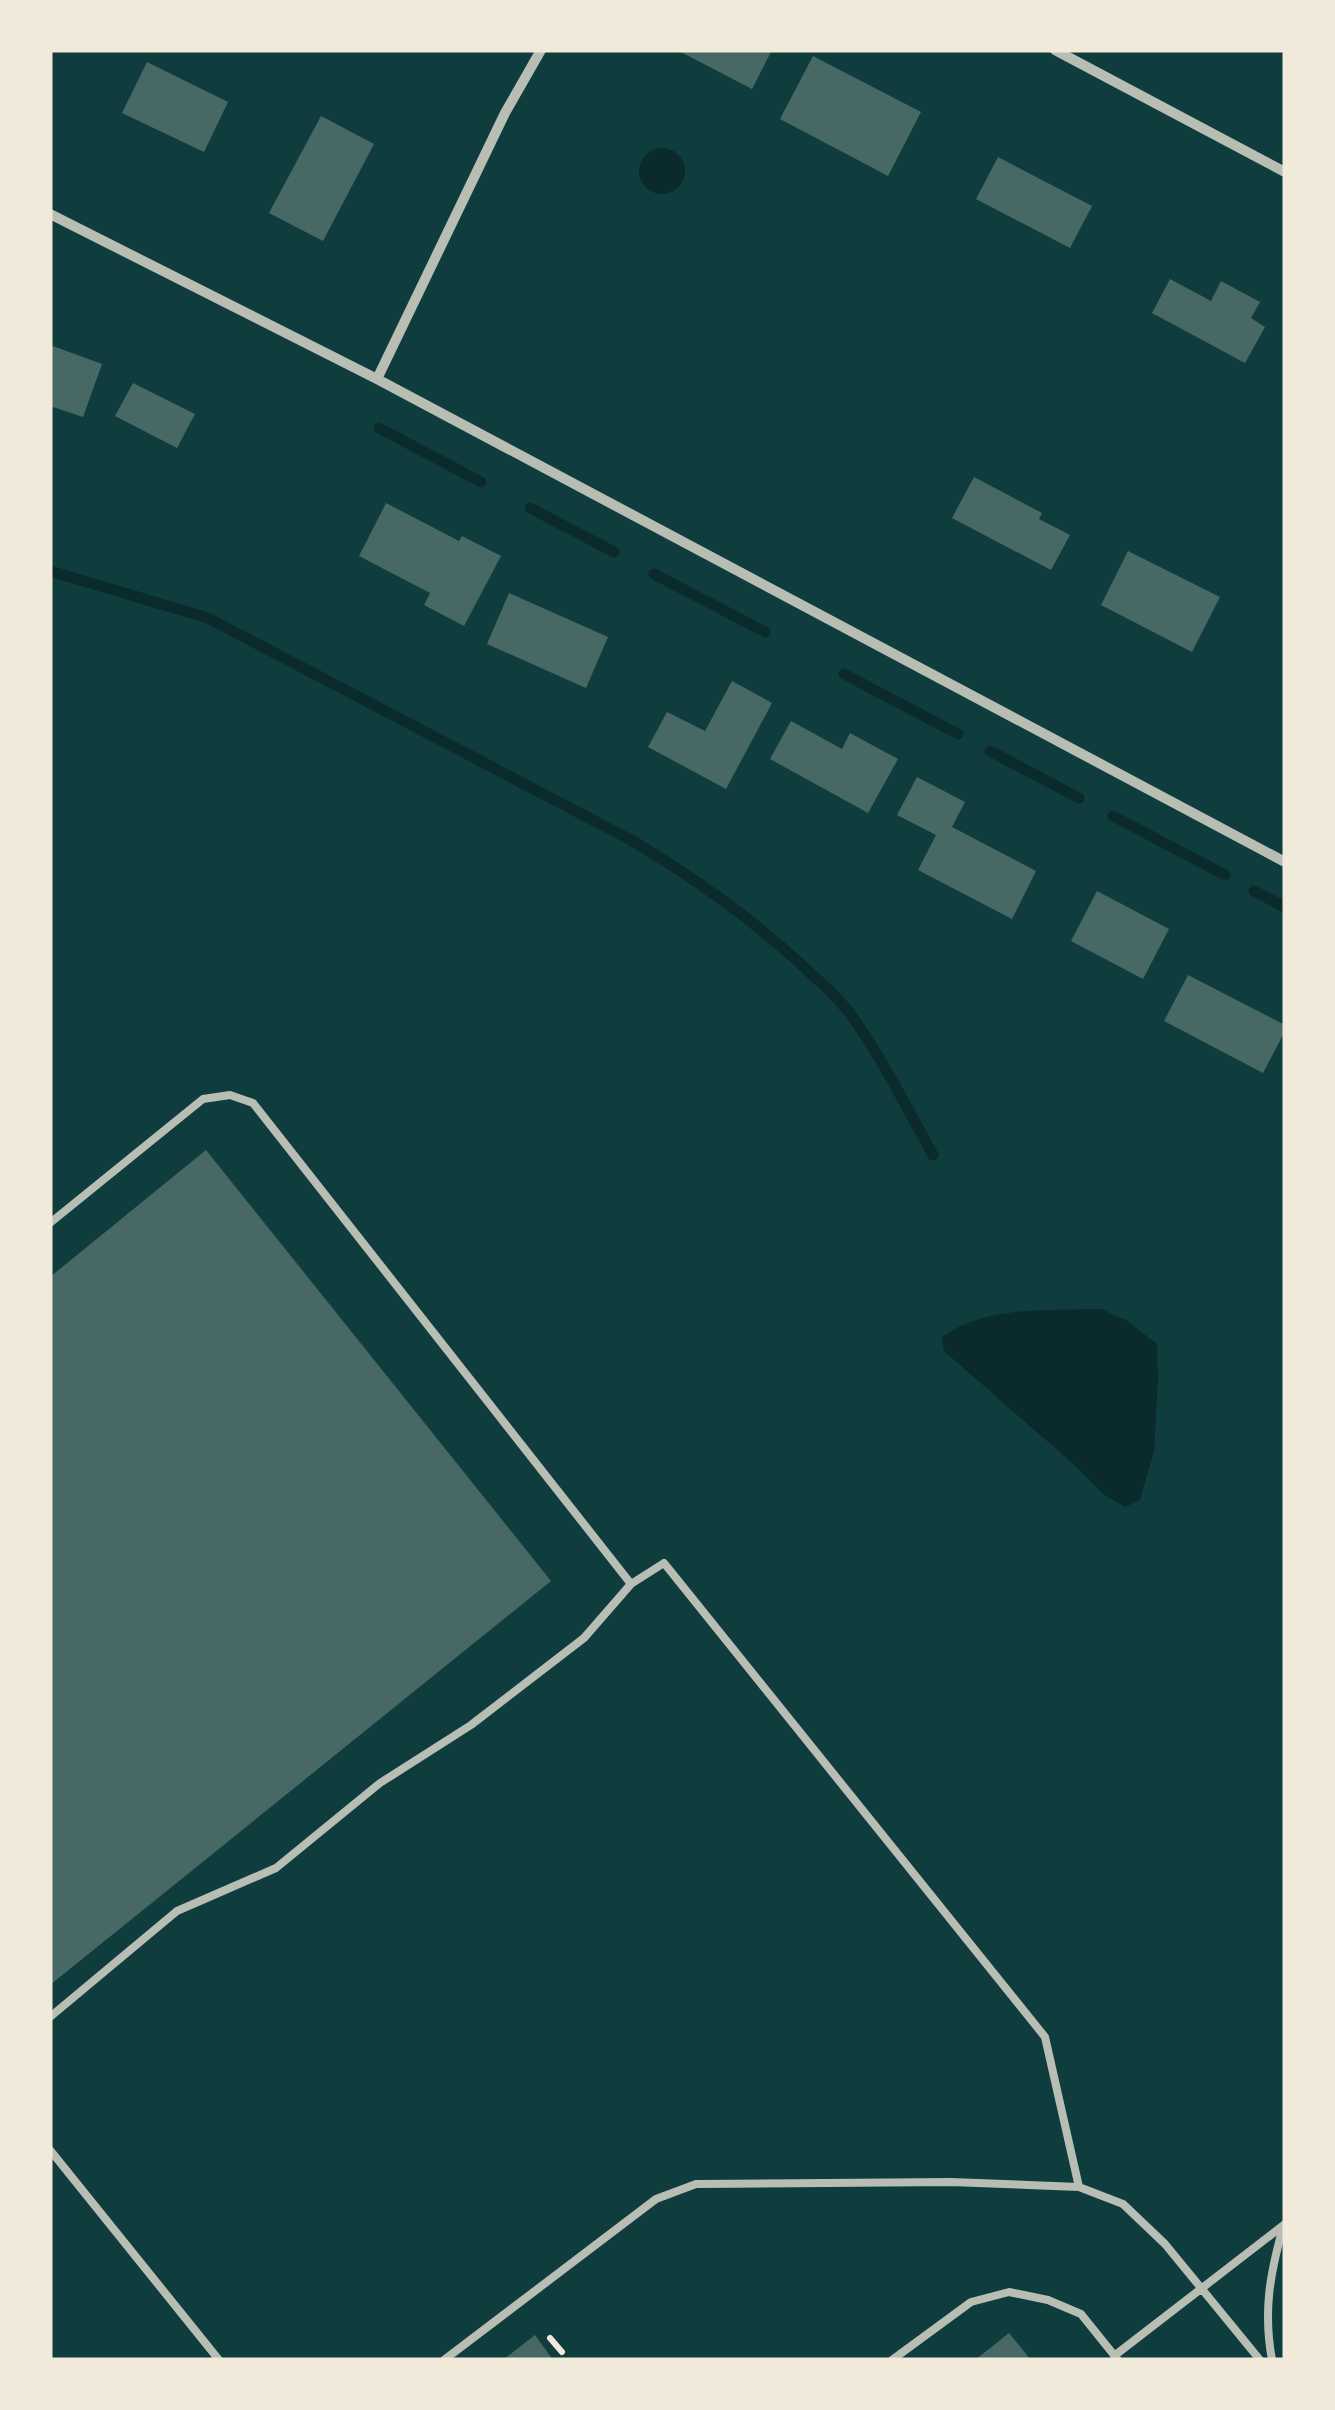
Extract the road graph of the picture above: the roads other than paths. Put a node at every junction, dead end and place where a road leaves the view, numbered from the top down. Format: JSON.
{"nodes":[{"id":1,"x":541,"y":50,"type":"edge"},
{"id":2,"x":1055,"y":50,"type":"edge"},
{"id":3,"x":1285,"y":172,"type":"edge"},
{"id":4,"x":50,"y":214,"type":"edge"},
{"id":5,"x":377,"y":378,"type":"junction"},
{"id":6,"x":1285,"y":862,"type":"edge"},
{"id":7,"x":50,"y":1222,"type":"edge"},
{"id":8,"x":631,"y":1584,"type":"junction"},
{"id":9,"x":50,"y":2017,"type":"edge"},
{"id":10,"x":50,"y":2150,"type":"edge"},
{"id":11,"x":1080,"y":2187,"type":"junction"},
{"id":12,"x":1284,"y":2225,"type":"edge"},
{"id":13,"x":1202,"y":2290,"type":"junction"},
{"id":14,"x":1116,"y":2358,"type":"edge"},
{"id":15,"x":220,"y":2360,"type":"edge"},
{"id":16,"x":444,"y":2360,"type":"edge"},
{"id":17,"x":892,"y":2360,"type":"edge"},
{"id":18,"x":1260,"y":2360,"type":"edge"},
{"id":19,"x":1272,"y":2360,"type":"edge"}],
"edges":[{"from":1,"to":5,"type":"street"},
{"from":2,"to":3,"type":"street"},
{"from":4,"to":5,"type":"street"},
{"from":5,"to":6,"type":"street"},
{"from":7,"to":8,"type":"lane"},
{"from":8,"to":9,"type":"lane"},
{"from":8,"to":11,"type":"lane"},
{"from":10,"to":15,"type":"lane"},
{"from":11,"to":13,"type":"lane"},
{"from":11,"to":16,"type":"lane"},
{"from":12,"to":13,"type":"lane"},
{"from":12,"to":19,"type":"lane"},
{"from":13,"to":14,"type":"lane"},
{"from":13,"to":18,"type":"lane"},
{"from":14,"to":17,"type":"lane"}]}
